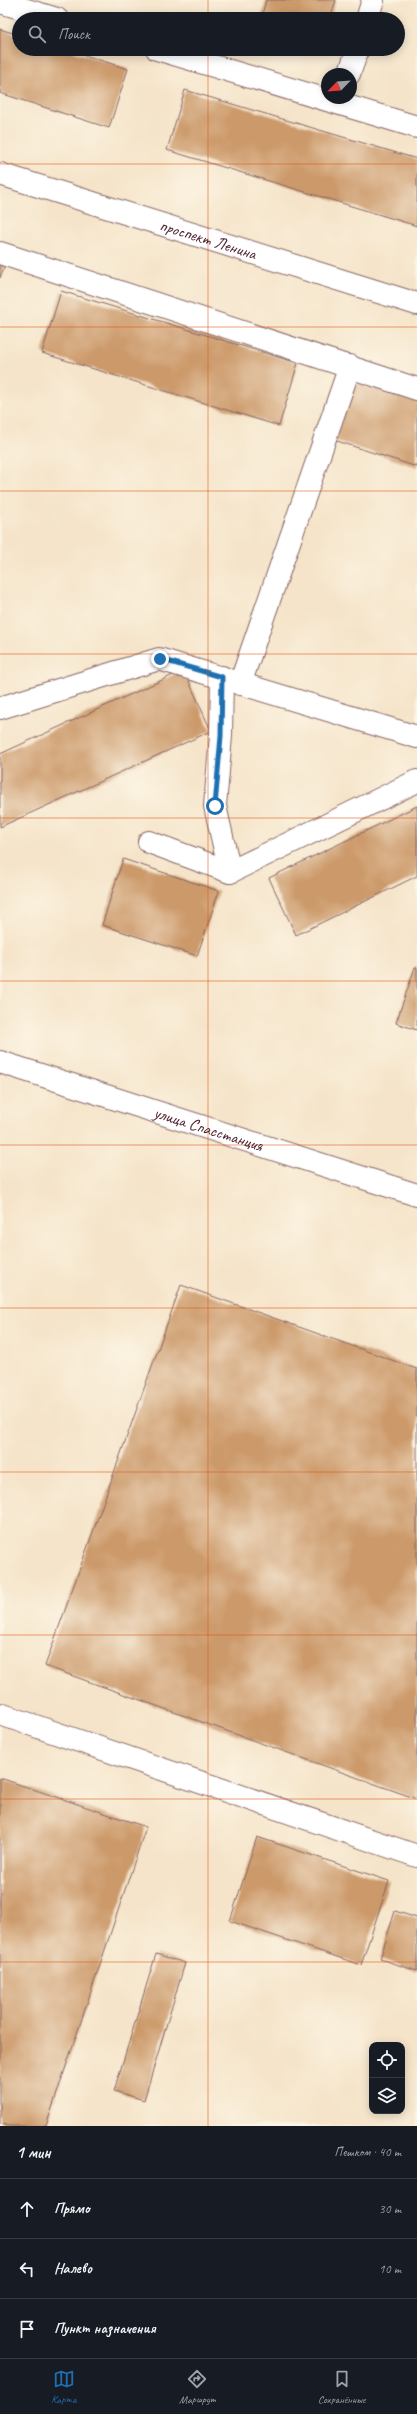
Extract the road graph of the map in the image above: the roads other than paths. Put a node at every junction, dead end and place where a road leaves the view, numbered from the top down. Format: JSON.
{"nodes":[{"id":1,"x":373,"y":0,"type":"edge"},
{"id":2,"x":0,"y":2,"type":"edge"},
{"id":3,"x":34,"y":12,"type":"edge"},
{"id":4,"x":369,"y":12,"type":"edge"},
{"id":5,"x":182,"y":56,"type":"edge"},
{"id":6,"x":355,"y":56,"type":"edge"},
{"id":7,"x":351,"y":68,"type":"edge"},
{"id":8,"x":321,"y":95,"type":"edge"},
{"id":9,"x":350,"y":104,"type":"edge"},
{"id":10,"x":417,"y":127,"type":"edge"},
{"id":11,"x":0,"y":174,"type":"edge"},
{"id":12,"x":0,"y":254,"type":"edge"},
{"id":13,"x":417,"y":304,"type":"edge"},
{"id":14,"x":350,"y":366,"type":"junction"},
{"id":15,"x":417,"y":389,"type":"edge"},
{"id":16,"x":231,"y":680,"type":"junction"},
{"id":17,"x":0,"y":708,"type":"edge"},
{"id":18,"x":417,"y":737,"type":"edge"},
{"id":19,"x":417,"y":781,"type":"edge"},
{"id":20,"x":149,"y":842,"type":"dead end"},
{"id":21,"x":230,"y":872,"type":"junction"},
{"id":22,"x":0,"y":1062,"type":"edge"},
{"id":23,"x":417,"y":1195,"type":"edge"},
{"id":24,"x":0,"y":1714,"type":"edge"},
{"id":25,"x":417,"y":1856,"type":"edge"}],
"edges":[{"from":1,"to":4,"type":"main road"},
{"from":2,"to":3,"type":"main road"},
{"from":5,"to":8,"type":"main road"},
{"from":6,"to":7,"type":"main road"},
{"from":9,"to":10,"type":"main road"},
{"from":11,"to":13,"type":"main road","name":"проспект Ленина"},
{"from":12,"to":14,"type":"main road"},
{"from":14,"to":15,"type":"main road"},
{"from":14,"to":16,"type":"main road"},
{"from":16,"to":17,"type":"main road"},
{"from":16,"to":18,"type":"main road"},
{"from":16,"to":21,"type":"main road"},
{"from":19,"to":21,"type":"main road"},
{"from":20,"to":21,"type":"main road"},
{"from":22,"to":23,"type":"main road","name":"улица Спасстанция"},
{"from":24,"to":25,"type":"main road"}]}
